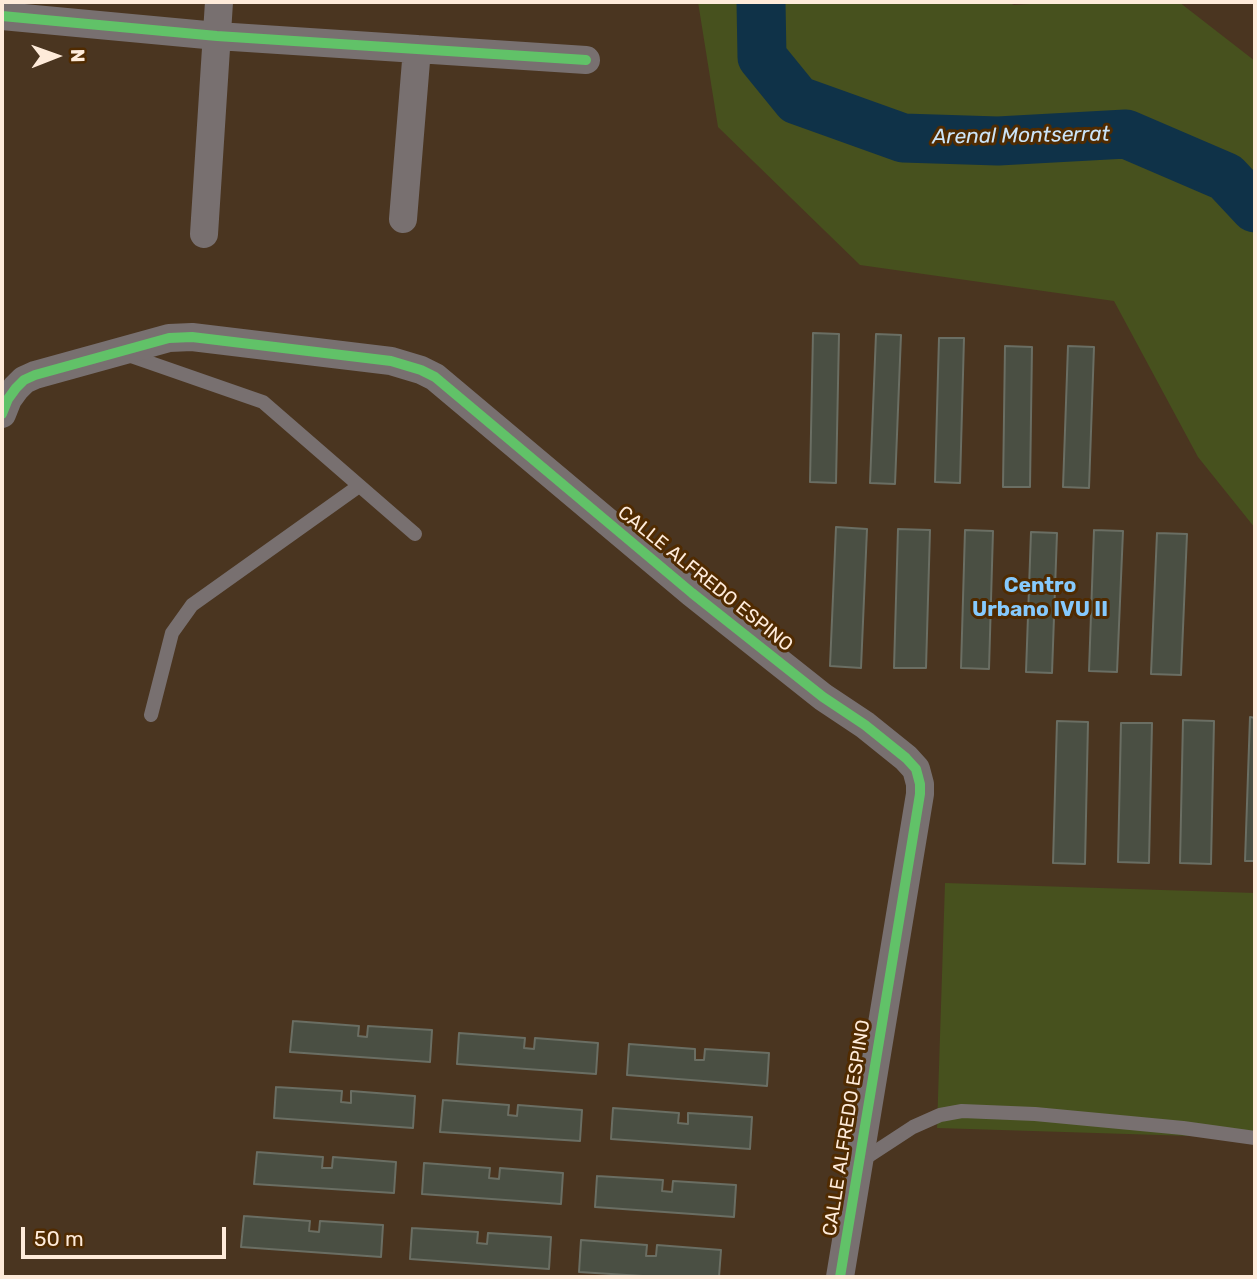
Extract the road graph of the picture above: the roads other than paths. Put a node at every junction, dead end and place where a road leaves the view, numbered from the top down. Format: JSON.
{"nodes":[{"id":1,"x":219,"y":2,"type":"edge"},
{"id":2,"x":12,"y":12,"type":"edge"},
{"id":3,"x":217,"y":36,"type":"junction"},
{"id":4,"x":416,"y":49,"type":"junction"},
{"id":5,"x":586,"y":60,"type":"dead end"},
{"id":6,"x":403,"y":219,"type":"dead end"},
{"id":7,"x":204,"y":234,"type":"dead end"},
{"id":8,"x":117,"y":352,"type":"junction"},
{"id":9,"x":2,"y":414,"type":"edge"},
{"id":10,"x":359,"y":486,"type":"junction"},
{"id":11,"x":415,"y":534,"type":"dead end"},
{"id":12,"x":151,"y":715,"type":"dead end"},
{"id":13,"x":1255,"y":1138,"type":"edge"},
{"id":14,"x":859,"y":1162,"type":"junction"},
{"id":15,"x":840,"y":1277,"type":"edge"}],
"edges":[{"from":1,"to":3,"type":"street"},
{"from":2,"to":3,"type":"street"},
{"from":3,"to":4,"type":"street"},
{"from":3,"to":7,"type":"street"},
{"from":4,"to":5,"type":"street"},
{"from":4,"to":6,"type":"street"},
{"from":8,"to":9,"type":"street","name":"CALLE ALFREDO ESPINO"},
{"from":8,"to":10,"type":"lane"},
{"from":8,"to":14,"type":"street","name":"CALLE ALFREDO ESPINO"},
{"from":10,"to":11,"type":"lane"},
{"from":10,"to":12,"type":"lane"},
{"from":13,"to":14,"type":"lane"},
{"from":14,"to":15,"type":"street","name":"CALLE ALFREDO ESPINO"}]}
